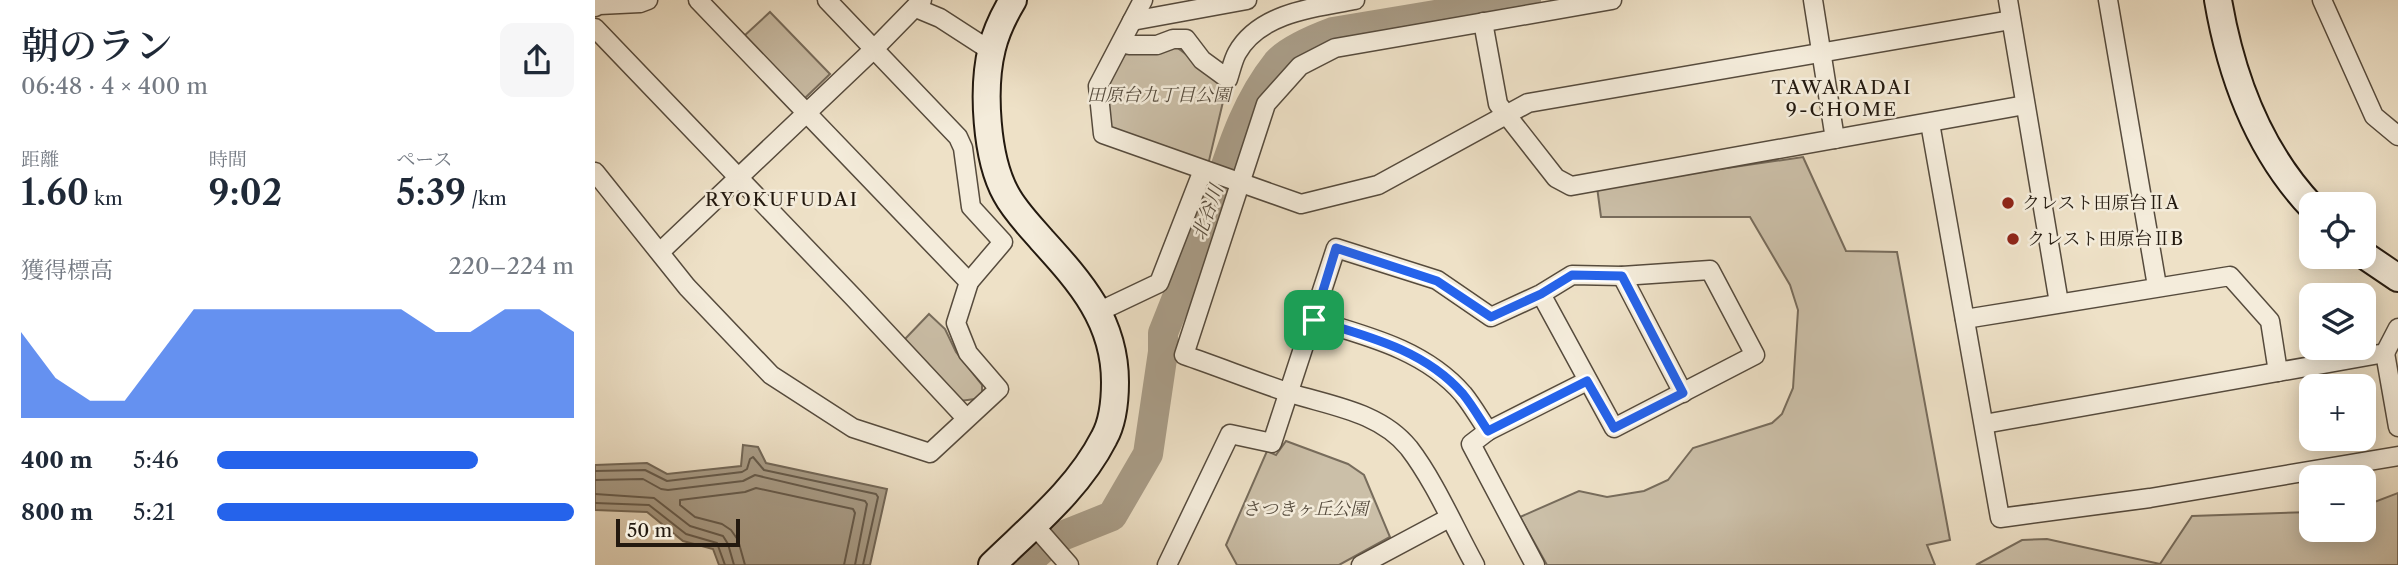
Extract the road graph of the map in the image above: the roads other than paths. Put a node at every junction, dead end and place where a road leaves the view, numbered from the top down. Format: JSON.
{"nodes":[{"id":1,"x":648,"y":0,"type":"edge"},
{"id":2,"x":698,"y":0,"type":"edge"},
{"id":3,"x":827,"y":0,"type":"edge"},
{"id":4,"x":1013,"y":0,"type":"edge"},
{"id":5,"x":1143,"y":0,"type":"edge"},
{"id":6,"x":1247,"y":0,"type":"edge"},
{"id":7,"x":1355,"y":0,"type":"edge"},
{"id":8,"x":1612,"y":0,"type":"edge"},
{"id":9,"x":1813,"y":0,"type":"edge"},
{"id":10,"x":2008,"y":0,"type":"edge"},
{"id":11,"x":2108,"y":0,"type":"edge"},
{"id":12,"x":2218,"y":0,"type":"edge"},
{"id":13,"x":2322,"y":0,"type":"edge"},
{"id":14,"x":919,"y":4,"type":"edge"},
{"id":15,"x":595,"y":7,"type":"edge"},
{"id":16,"x":2011,"y":20,"type":"junction"},
{"id":17,"x":1132,"y":21,"type":"junction"},
{"id":18,"x":1483,"y":22,"type":"junction"},
{"id":19,"x":595,"y":28,"type":"edge"},
{"id":20,"x":1129,"y":45,"type":"dead end"},
{"id":21,"x":875,"y":48,"type":"junction"},
{"id":22,"x":991,"y":51,"type":"junction"},
{"id":23,"x":1821,"y":52,"type":"junction"},
{"id":24,"x":2025,"y":105,"type":"junction"},
{"id":25,"x":806,"y":112,"type":"junction"},
{"id":26,"x":1504,"y":114,"type":"junction"},
{"id":27,"x":1930,"y":123,"type":"junction"},
{"id":28,"x":2398,"y":136,"type":"edge"},
{"id":29,"x":1835,"y":139,"type":"junction"},
{"id":30,"x":1203,"y":170,"type":"junction"},
{"id":31,"x":595,"y":172,"type":"edge"},
{"id":32,"x":738,"y":177,"type":"junction"},
{"id":33,"x":1239,"y":183,"type":"junction"},
{"id":34,"x":2299,"y":192,"type":"edge"},
{"id":35,"x":660,"y":252,"type":"junction"},
{"id":36,"x":2376,"y":263,"type":"edge"},
{"id":37,"x":1622,"y":276,"type":"junction"},
{"id":38,"x":2398,"y":278,"type":"edge"},
{"id":39,"x":969,"y":282,"type":"junction"},
{"id":40,"x":2157,"y":286,"type":"junction"},
{"id":41,"x":1541,"y":294,"type":"junction"},
{"id":42,"x":2059,"y":303,"type":"junction"},
{"id":43,"x":1098,"y":312,"type":"junction"},
{"id":44,"x":1965,"y":319,"type":"junction"},
{"id":45,"x":1314,"y":320,"type":"junction"},
{"id":46,"x":2398,"y":328,"type":"edge"},
{"id":47,"x":2385,"y":354,"type":"junction"},
{"id":48,"x":2278,"y":372,"type":"junction"},
{"id":49,"x":1587,"y":381,"type":"junction"},
{"id":50,"x":1289,"y":393,"type":"junction"},
{"id":51,"x":1683,"y":393,"type":"junction"},
{"id":52,"x":966,"y":418,"type":"junction"},
{"id":53,"x":1984,"y":424,"type":"junction"},
{"id":54,"x":2398,"y":427,"type":"edge"},
{"id":55,"x":1488,"y":431,"type":"junction"},
{"id":56,"x":2398,"y":456,"type":"edge"},
{"id":57,"x":1449,"y":518,"type":"junction"},
{"id":58,"x":1034,"y":526,"type":"junction"},
{"id":59,"x":992,"y":565,"type":"edge"},
{"id":60,"x":1069,"y":565,"type":"edge"},
{"id":61,"x":1167,"y":565,"type":"edge"},
{"id":62,"x":1361,"y":565,"type":"edge"},
{"id":63,"x":1475,"y":565,"type":"edge"},
{"id":64,"x":1535,"y":565,"type":"edge"}],
"edges":[{"from":1,"to":15,"type":"street"},
{"from":2,"to":25,"type":"street"},
{"from":3,"to":21,"type":"street"},
{"from":4,"to":22,"type":"main road"},
{"from":5,"to":17,"type":"street"},
{"from":6,"to":17,"type":"street"},
{"from":7,"to":20,"type":"street"},
{"from":8,"to":18,"type":"street"},
{"from":9,"to":23,"type":"street"},
{"from":10,"to":16,"type":"street"},
{"from":11,"to":40,"type":"street"},
{"from":12,"to":34,"type":"main road"},
{"from":13,"to":28,"type":"street"},
{"from":14,"to":21,"type":"street"},
{"from":14,"to":22,"type":"street"},
{"from":16,"to":23,"type":"street"},
{"from":16,"to":24,"type":"street"},
{"from":17,"to":30,"type":"street"},
{"from":18,"to":26,"type":"street"},
{"from":18,"to":33,"type":"street"},
{"from":19,"to":32,"type":"street"},
{"from":21,"to":25,"type":"street"},
{"from":21,"to":39,"type":"street"},
{"from":22,"to":43,"type":"main road"},
{"from":23,"to":26,"type":"street"},
{"from":23,"to":29,"type":"street"},
{"from":24,"to":27,"type":"street"},
{"from":24,"to":42,"type":"street"},
{"from":25,"to":32,"type":"street"},
{"from":25,"to":39,"type":"street"},
{"from":26,"to":29,"type":"street"},
{"from":26,"to":33,"type":"street"},
{"from":27,"to":29,"type":"street"},
{"from":27,"to":44,"type":"street"},
{"from":30,"to":33,"type":"street"},
{"from":30,"to":43,"type":"street"},
{"from":31,"to":35,"type":"street"},
{"from":32,"to":35,"type":"street"},
{"from":32,"to":52,"type":"street"},
{"from":33,"to":50,"type":"street"},
{"from":35,"to":52,"type":"street"},
{"from":36,"to":38,"type":"main road"},
{"from":37,"to":41,"type":"street"},
{"from":37,"to":51,"type":"street"},
{"from":37,"to":51,"type":"street"},
{"from":39,"to":52,"type":"street"},
{"from":40,"to":42,"type":"street"},
{"from":40,"to":48,"type":"street"},
{"from":41,"to":45,"type":"street"},
{"from":41,"to":49,"type":"street"},
{"from":42,"to":44,"type":"street"},
{"from":43,"to":58,"type":"main road"},
{"from":44,"to":53,"type":"street"},
{"from":45,"to":50,"type":"street"},
{"from":45,"to":55,"type":"street"},
{"from":46,"to":47,"type":"street"},
{"from":47,"to":48,"type":"street"},
{"from":47,"to":54,"type":"street"},
{"from":48,"to":53,"type":"street"},
{"from":49,"to":51,"type":"street"},
{"from":49,"to":55,"type":"street"},
{"from":50,"to":57,"type":"street"},
{"from":50,"to":61,"type":"street"},
{"from":53,"to":56,"type":"street"},
{"from":55,"to":64,"type":"street"},
{"from":57,"to":62,"type":"street"},
{"from":57,"to":63,"type":"street"},
{"from":58,"to":59,"type":"main road"},
{"from":58,"to":60,"type":"street"}]}
